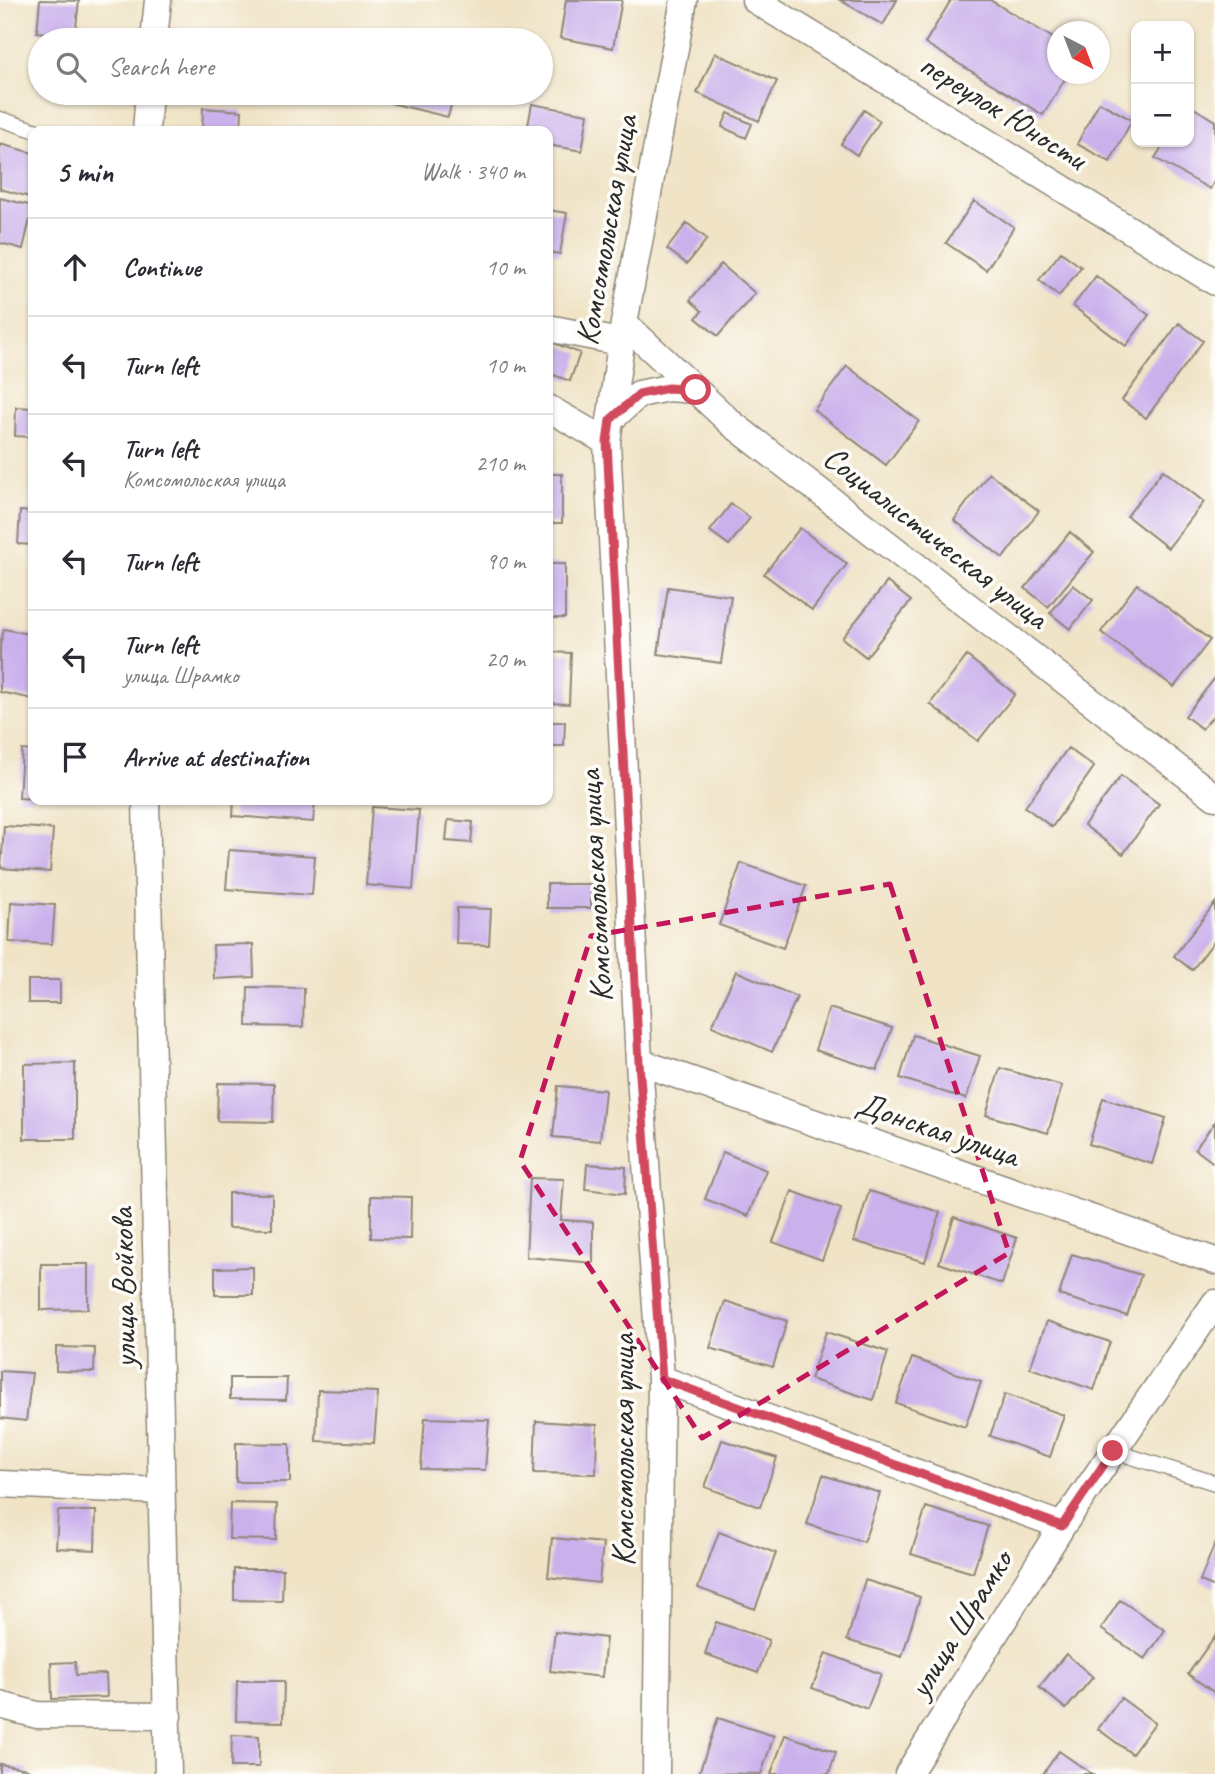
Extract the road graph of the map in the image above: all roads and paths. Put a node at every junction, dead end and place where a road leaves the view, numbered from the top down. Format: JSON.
{"nodes":[{"id":1,"x":158,"y":0,"type":"edge"},
{"id":2,"x":684,"y":0,"type":"edge"},
{"id":3,"x":755,"y":0,"type":"edge"},
{"id":4,"x":155,"y":28,"type":"edge"},
{"id":5,"x":148,"y":105,"type":"edge"},
{"id":6,"x":0,"y":119,"type":"edge"},
{"id":7,"x":146,"y":126,"type":"edge"},
{"id":8,"x":28,"y":128,"type":"edge"},
{"id":9,"x":1215,"y":282,"type":"edge"},
{"id":10,"x":553,"y":328,"type":"edge"},
{"id":11,"x":622,"y":332,"type":"junction"},
{"id":12,"x":696,"y":390,"type":"junction"},
{"id":13,"x":553,"y":410,"type":"edge"},
{"id":14,"x":609,"y":431,"type":"junction"},
{"id":15,"x":1215,"y":797,"type":"edge"},
{"id":16,"x":146,"y":805,"type":"edge"},
{"id":17,"x":639,"y":1062,"type":"junction"},
{"id":18,"x":1215,"y":1261,"type":"edge"},
{"id":19,"x":1215,"y":1303,"type":"edge"},
{"id":20,"x":662,"y":1379,"type":"junction"},
{"id":21,"x":1113,"y":1451,"type":"junction"},
{"id":22,"x":1215,"y":1483,"type":"edge"},
{"id":23,"x":0,"y":1485,"type":"edge"},
{"id":24,"x":162,"y":1492,"type":"junction"},
{"id":25,"x":1062,"y":1526,"type":"junction"},
{"id":26,"x":0,"y":1705,"type":"edge"},
{"id":27,"x":167,"y":1716,"type":"junction"},
{"id":28,"x":168,"y":1774,"type":"edge"},
{"id":29,"x":656,"y":1774,"type":"edge"},
{"id":30,"x":908,"y":1774,"type":"edge"}],
"edges":[{"from":1,"to":4,"type":"street"},
{"from":2,"to":11,"type":"street","name":"Комсомольская улица"},
{"from":3,"to":9,"type":"street","name":"переулок Юности"},
{"from":5,"to":7,"type":"street"},
{"from":6,"to":8,"type":"lane"},
{"from":10,"to":11,"type":"street"},
{"from":11,"to":12,"type":"street","name":"Социалистическая улица"},
{"from":11,"to":14,"type":"street","name":"Комсомольская улица"},
{"from":12,"to":14,"type":"street"},
{"from":12,"to":15,"type":"street","name":"Социалистическая улица"},
{"from":13,"to":14,"type":"street"},
{"from":14,"to":17,"type":"street","name":"Комсомольская улица"},
{"from":16,"to":24,"type":"street","name":"улица Войкова"},
{"from":17,"to":18,"type":"street","name":"Донская улица"},
{"from":17,"to":20,"type":"street","name":"Комсомольская улица"},
{"from":19,"to":21,"type":"street","name":"улица Шрамко"},
{"from":20,"to":25,"type":"street"},
{"from":20,"to":29,"type":"street","name":"Комсомольская улица"},
{"from":21,"to":22,"type":"lane"},
{"from":21,"to":25,"type":"street","name":"улица Шрамко"},
{"from":23,"to":24,"type":"street"},
{"from":24,"to":27,"type":"street","name":"улица Войкова"},
{"from":25,"to":30,"type":"street","name":"улица Шрамко"},
{"from":26,"to":27,"type":"street"},
{"from":27,"to":28,"type":"street","name":"улица Войкова"}]}
